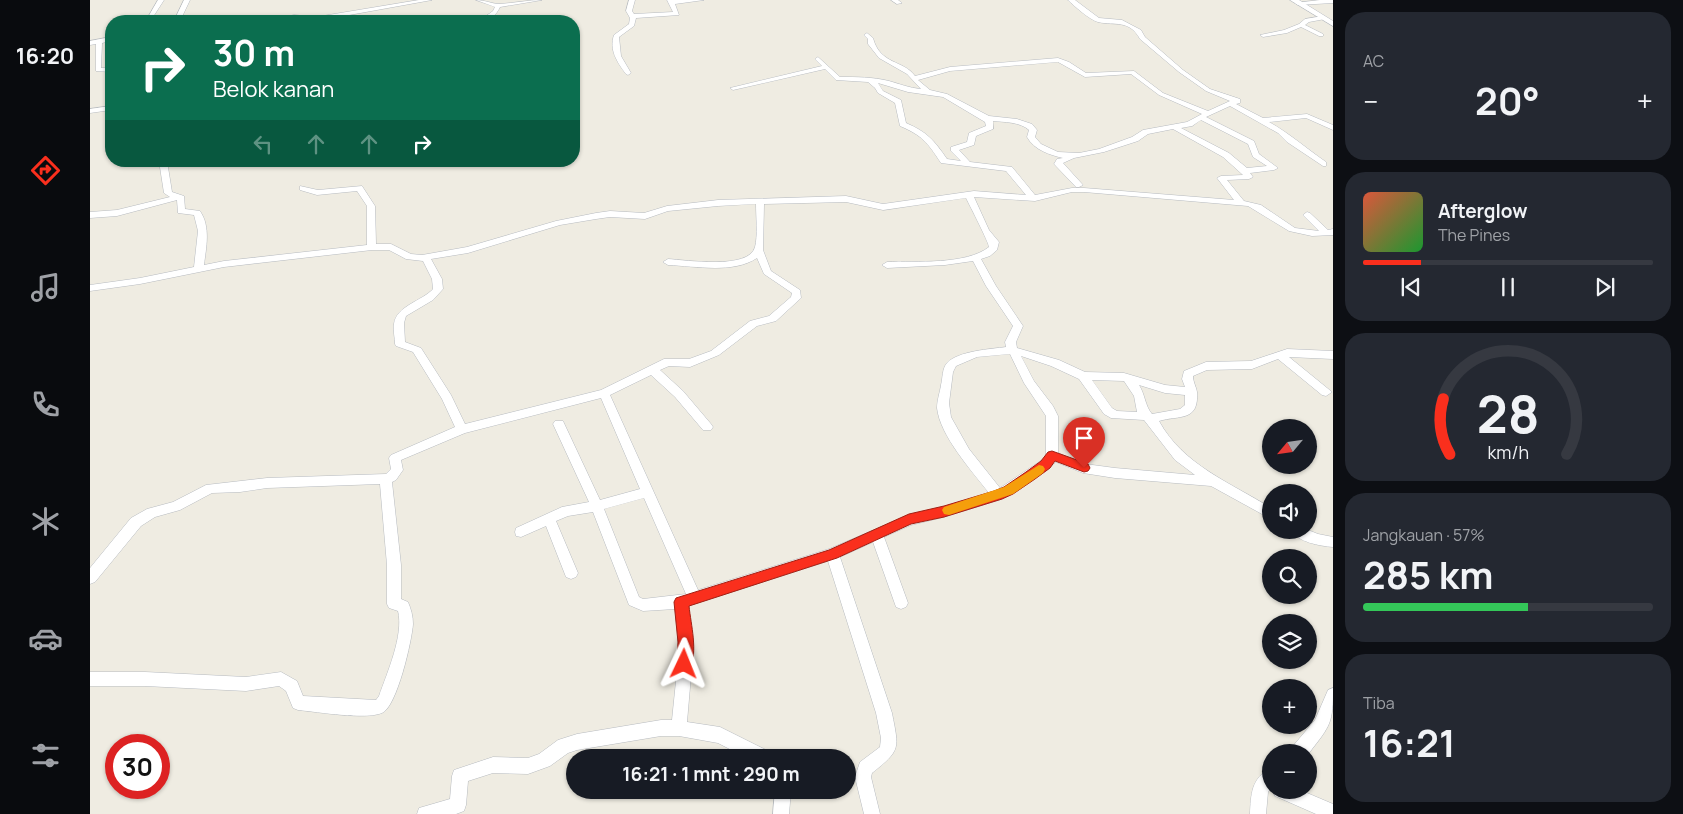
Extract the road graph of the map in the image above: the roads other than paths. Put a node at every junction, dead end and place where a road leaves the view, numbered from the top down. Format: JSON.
{"nodes":[{"id":1,"x":160,"y":0,"type":"edge"},
{"id":2,"x":188,"y":0,"type":"edge"},
{"id":3,"x":429,"y":0,"type":"edge"},
{"id":4,"x":479,"y":0,"type":"edge"},
{"id":5,"x":539,"y":0,"type":"edge"},
{"id":6,"x":632,"y":0,"type":"edge"},
{"id":7,"x":701,"y":0,"type":"edge"},
{"id":8,"x":1071,"y":0,"type":"edge"},
{"id":9,"x":671,"y":1,"type":"edge"},
{"id":10,"x":1296,"y":1,"type":"edge"},
{"id":11,"x":1333,"y":1,"type":"edge"},
{"id":12,"x":498,"y":6,"type":"junction"},
{"id":13,"x":151,"y":15,"type":"edge"},
{"id":14,"x":180,"y":15,"type":"edge"},
{"id":15,"x":340,"y":15,"type":"edge"},
{"id":16,"x":491,"y":15,"type":"edge"},
{"id":17,"x":632,"y":17,"type":"junction"},
{"id":18,"x":1323,"y":18,"type":"junction"},
{"id":19,"x":1333,"y":24,"type":"edge"},
{"id":20,"x":1301,"y":25,"type":"junction"},
{"id":21,"x":867,"y":35,"type":"dead end"},
{"id":22,"x":1263,"y":35,"type":"dead end"},
{"id":23,"x":1321,"y":35,"type":"dead end"},
{"id":24,"x":105,"y":40,"type":"edge"},
{"id":25,"x":99,"y":41,"type":"junction"},
{"id":26,"x":90,"y":43,"type":"edge"},
{"id":27,"x":818,"y":59,"type":"dead end"},
{"id":28,"x":827,"y":67,"type":"junction"},
{"id":29,"x":105,"y":70,"type":"edge"},
{"id":30,"x":628,"y":73,"type":"dead end"},
{"id":31,"x":913,"y":79,"type":"junction"},
{"id":32,"x":871,"y":82,"type":"junction"},
{"id":33,"x":733,"y":88,"type":"dead end"},
{"id":34,"x":928,"y":92,"type":"junction"},
{"id":35,"x":1232,"y":104,"type":"junction"},
{"id":36,"x":105,"y":109,"type":"edge"},
{"id":37,"x":90,"y":111,"type":"edge"},
{"id":38,"x":1203,"y":115,"type":"junction"},
{"id":39,"x":983,"y":116,"type":"junction"},
{"id":40,"x":1264,"y":120,"type":"junction"},
{"id":41,"x":1174,"y":127,"type":"junction"},
{"id":42,"x":1333,"y":128,"type":"edge"},
{"id":43,"x":1077,"y":156,"type":"junction"},
{"id":44,"x":1323,"y":164,"type":"dead end"},
{"id":45,"x":969,"y":165,"type":"junction"},
{"id":46,"x":164,"y":167,"type":"edge"},
{"id":47,"x":1246,"y":171,"type":"junction"},
{"id":48,"x":1079,"y":185,"type":"dead end"},
{"id":49,"x":303,"y":188,"type":"dead end"},
{"id":50,"x":969,"y":195,"type":"junction"},
{"id":51,"x":178,"y":197,"type":"junction"},
{"id":52,"x":1033,"y":198,"type":"junction"},
{"id":53,"x":760,"y":202,"type":"junction"},
{"id":54,"x":1241,"y":203,"type":"junction"},
{"id":55,"x":90,"y":215,"type":"edge"},
{"id":56,"x":1307,"y":215,"type":"dead end"},
{"id":57,"x":1329,"y":232,"type":"edge"},
{"id":58,"x":372,"y":247,"type":"junction"},
{"id":59,"x":759,"y":250,"type":"junction"},
{"id":60,"x":426,"y":258,"type":"junction"},
{"id":61,"x":977,"y":259,"type":"junction"},
{"id":62,"x":668,"y":262,"type":"dead end"},
{"id":63,"x":887,"y":265,"type":"dead end"},
{"id":64,"x":199,"y":268,"type":"junction"},
{"id":65,"x":90,"y":288,"type":"edge"},
{"id":66,"x":1013,"y":350,"type":"junction"},
{"id":67,"x":1280,"y":355,"type":"junction"},
{"id":68,"x":1333,"y":355,"type":"edge"},
{"id":69,"x":653,"y":370,"type":"junction"},
{"id":70,"x":1083,"y":376,"type":"junction"},
{"id":71,"x":1128,"y":378,"type":"junction"},
{"id":72,"x":1191,"y":392,"type":"junction"},
{"id":73,"x":1326,"y":392,"type":"dead end"},
{"id":74,"x":604,"y":393,"type":"junction"},
{"id":75,"x":1150,"y":419,"type":"junction"},
{"id":76,"x":559,"y":424,"type":"dead end"},
{"id":77,"x":707,"y":428,"type":"dead end"},
{"id":78,"x":462,"y":429,"type":"junction"},
{"id":79,"x":1052,"y":455,"type":"junction"},
{"id":80,"x":386,"y":479,"type":"junction"},
{"id":81,"x":1213,"y":481,"type":"junction"},
{"id":82,"x":648,"y":492,"type":"junction"},
{"id":83,"x":998,"y":495,"type":"junction"},
{"id":84,"x":597,"y":506,"type":"junction"},
{"id":85,"x":1262,"y":508,"type":"edge"},
{"id":86,"x":549,"y":519,"type":"junction"},
{"id":87,"x":521,"y":532,"type":"dead end"},
{"id":88,"x":877,"y":534,"type":"junction"},
{"id":89,"x":1315,"y":539,"type":"edge"},
{"id":90,"x":1333,"y":542,"type":"edge"},
{"id":91,"x":832,"y":554,"type":"junction"},
{"id":92,"x":571,"y":574,"type":"dead end"},
{"id":93,"x":90,"y":578,"type":"edge"},
{"id":94,"x":688,"y":601,"type":"junction"},
{"id":95,"x":901,"y":603,"type":"dead end"},
{"id":96,"x":90,"y":679,"type":"edge"},
{"id":97,"x":1333,"y":696,"type":"edge"},
{"id":98,"x":679,"y":728,"type":"junction"},
{"id":99,"x":1306,"y":744,"type":"edge"},
{"id":100,"x":747,"y":749,"type":"edge"},
{"id":101,"x":1262,"y":787,"type":"edge"},
{"id":102,"x":782,"y":799,"type":"edge"},
{"id":103,"x":1301,"y":799,"type":"edge"},
{"id":104,"x":1333,"y":813,"type":"edge"},
{"id":105,"x":425,"y":814,"type":"edge"},
{"id":106,"x":781,"y":814,"type":"edge"},
{"id":107,"x":872,"y":814,"type":"edge"},
{"id":108,"x":1258,"y":814,"type":"edge"}],
"edges":[{"from":1,"to":13,"type":"street"},
{"from":2,"to":14,"type":"street"},
{"from":3,"to":15,"type":"street"},
{"from":4,"to":12,"type":"street"},
{"from":5,"to":12,"type":"street"},
{"from":6,"to":17,"type":"street"},
{"from":7,"to":9,"type":"street"},
{"from":8,"to":35,"type":"street"},
{"from":9,"to":17,"type":"street"},
{"from":10,"to":11,"type":"street"},
{"from":10,"to":18,"type":"street"},
{"from":12,"to":16,"type":"street"},
{"from":17,"to":30,"type":"street"},
{"from":18,"to":19,"type":"street"},
{"from":18,"to":20,"type":"street"},
{"from":20,"to":22,"type":"street"},
{"from":20,"to":23,"type":"street"},
{"from":21,"to":31,"type":"street"},
{"from":24,"to":25,"type":"street"},
{"from":25,"to":26,"type":"street"},
{"from":25,"to":29,"type":"street"},
{"from":27,"to":28,"type":"street"},
{"from":28,"to":32,"type":"street"},
{"from":28,"to":33,"type":"street"},
{"from":31,"to":34,"type":"street"},
{"from":31,"to":38,"type":"street"},
{"from":32,"to":34,"type":"street"},
{"from":32,"to":45,"type":"street"},
{"from":34,"to":39,"type":"street"},
{"from":35,"to":38,"type":"street"},
{"from":35,"to":40,"type":"street"},
{"from":36,"to":37,"type":"street"},
{"from":38,"to":41,"type":"street"},
{"from":38,"to":47,"type":"street"},
{"from":39,"to":43,"type":"street"},
{"from":39,"to":45,"type":"street"},
{"from":40,"to":42,"type":"street"},
{"from":40,"to":44,"type":"street"},
{"from":41,"to":43,"type":"street"},
{"from":41,"to":47,"type":"street"},
{"from":43,"to":48,"type":"street"},
{"from":45,"to":52,"type":"street"},
{"from":46,"to":51,"type":"street"},
{"from":47,"to":54,"type":"street"},
{"from":49,"to":58,"type":"street"},
{"from":50,"to":52,"type":"street"},
{"from":50,"to":53,"type":"street"},
{"from":50,"to":61,"type":"street"},
{"from":51,"to":55,"type":"street"},
{"from":51,"to":64,"type":"street"},
{"from":52,"to":54,"type":"street"},
{"from":53,"to":59,"type":"street"},
{"from":53,"to":60,"type":"street"},
{"from":54,"to":57,"type":"street"},
{"from":56,"to":57,"type":"street"},
{"from":58,"to":60,"type":"street"},
{"from":58,"to":64,"type":"street"},
{"from":59,"to":62,"type":"street"},
{"from":59,"to":69,"type":"street"},
{"from":60,"to":78,"type":"street"},
{"from":61,"to":63,"type":"street"},
{"from":61,"to":66,"type":"street"},
{"from":64,"to":65,"type":"street"},
{"from":66,"to":70,"type":"street"},
{"from":66,"to":79,"type":"street"},
{"from":66,"to":83,"type":"street"},
{"from":67,"to":68,"type":"street"},
{"from":67,"to":72,"type":"street"},
{"from":67,"to":73,"type":"street"},
{"from":69,"to":74,"type":"street"},
{"from":69,"to":77,"type":"street"},
{"from":70,"to":71,"type":"street"},
{"from":70,"to":75,"type":"street"},
{"from":71,"to":72,"type":"street"},
{"from":71,"to":75,"type":"street"},
{"from":72,"to":75,"type":"street"},
{"from":74,"to":78,"type":"street"},
{"from":74,"to":82,"type":"street"},
{"from":75,"to":81,"type":"street"},
{"from":76,"to":84,"type":"street"},
{"from":78,"to":80,"type":"street"},
{"from":79,"to":81,"type":"street"},
{"from":79,"to":83,"type":"street"},
{"from":80,"to":93,"type":"street"},
{"from":80,"to":96,"type":"street"},
{"from":81,"to":85,"type":"street"},
{"from":82,"to":84,"type":"street"},
{"from":82,"to":94,"type":"street"},
{"from":83,"to":88,"type":"street"},
{"from":84,"to":86,"type":"street"},
{"from":84,"to":94,"type":"street"},
{"from":86,"to":87,"type":"street"},
{"from":86,"to":92,"type":"street"},
{"from":88,"to":91,"type":"street"},
{"from":88,"to":95,"type":"street"},
{"from":89,"to":90,"type":"street"},
{"from":91,"to":94,"type":"street"},
{"from":91,"to":107,"type":"street"},
{"from":94,"to":98,"type":"street"},
{"from":97,"to":99,"type":"street"},
{"from":98,"to":100,"type":"street"},
{"from":98,"to":105,"type":"street"},
{"from":101,"to":108,"type":"street"},
{"from":102,"to":106,"type":"street"},
{"from":103,"to":104,"type":"street"}]}
